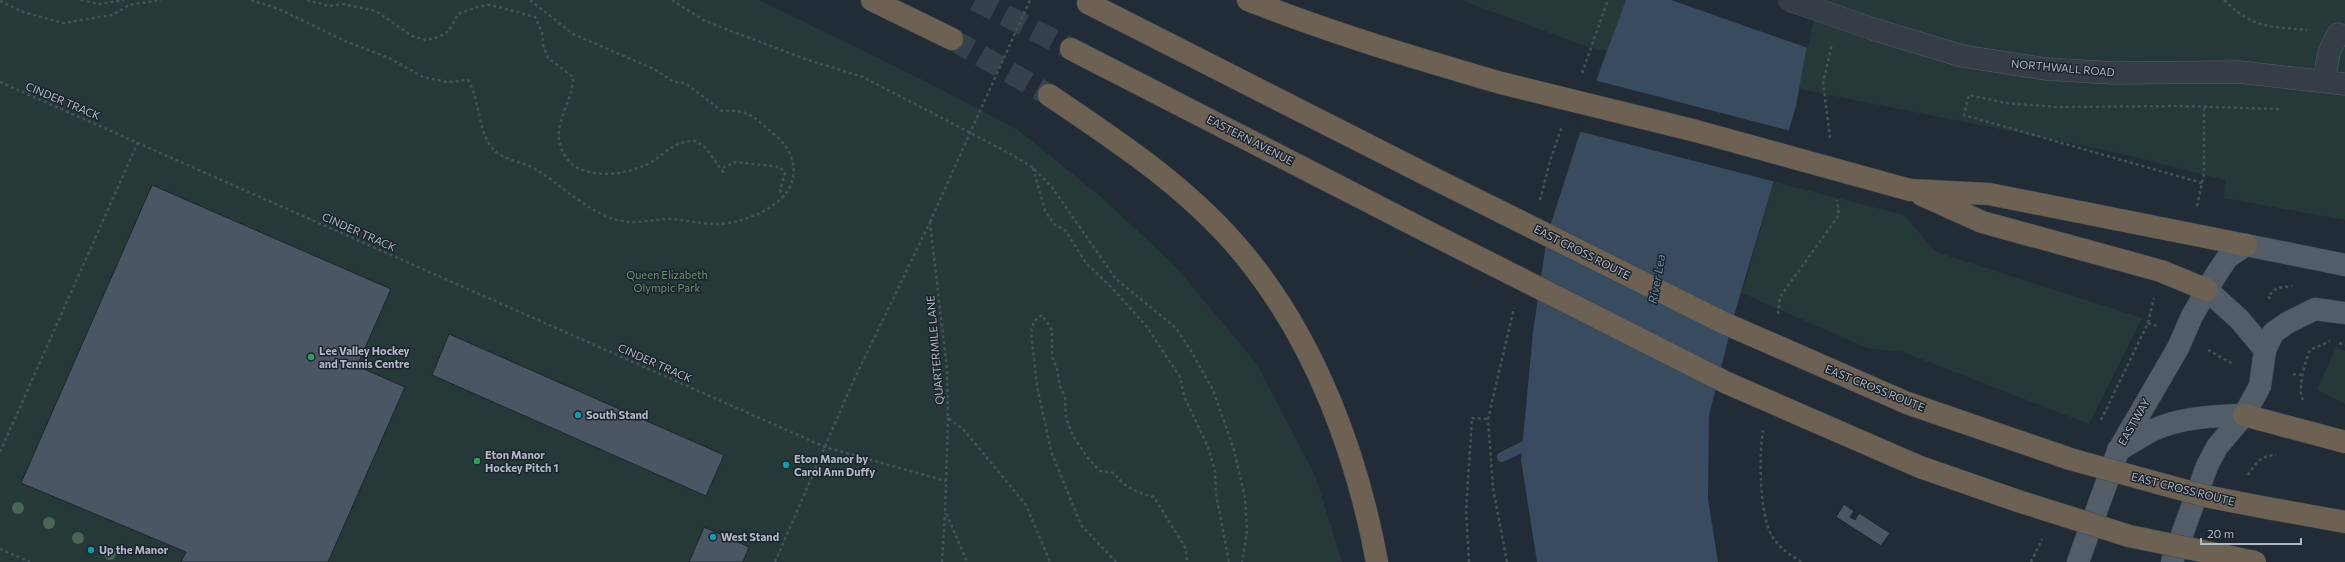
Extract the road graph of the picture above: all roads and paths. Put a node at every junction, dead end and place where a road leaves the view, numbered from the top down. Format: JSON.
{"nodes":[{"id":1,"x":81,"y":0,"type":"edge"},
{"id":2,"x":124,"y":0,"type":"edge"},
{"id":3,"x":162,"y":0,"type":"edge"},
{"id":4,"x":251,"y":0,"type":"edge"},
{"id":5,"x":307,"y":0,"type":"edge"},
{"id":6,"x":530,"y":0,"type":"edge"},
{"id":7,"x":672,"y":0,"type":"edge"},
{"id":8,"x":872,"y":0,"type":"edge"},
{"id":9,"x":1030,"y":0,"type":"edge"},
{"id":10,"x":1248,"y":0,"type":"edge"},
{"id":11,"x":1789,"y":0,"type":"edge"},
{"id":12,"x":2224,"y":0,"type":"edge"},
{"id":13,"x":0,"y":1,"type":"edge"},
{"id":14,"x":1088,"y":3,"type":"dead end"},
{"id":15,"x":2338,"y":34,"type":"joint"},
{"id":16,"x":952,"y":39,"type":"tunnel mouth"},
{"id":17,"x":1833,"y":39,"type":"dead end"},
{"id":18,"x":1071,"y":49,"type":"tunnel mouth"},
{"id":19,"x":0,"y":82,"type":"edge"},
{"id":20,"x":2335,"y":83,"type":"edge"},
{"id":21,"x":1049,"y":95,"type":"tunnel mouth"},
{"id":22,"x":2204,"y":107,"type":"junction"},
{"id":23,"x":2278,"y":109,"type":"dead end"},
{"id":24,"x":138,"y":142,"type":"junction"},
{"id":25,"x":1831,"y":145,"type":"dead end"},
{"id":26,"x":1032,"y":167,"type":"junction"},
{"id":27,"x":2202,"y":183,"type":"junction"},
{"id":28,"x":1910,"y":190,"type":"junction"},
{"id":29,"x":1836,"y":192,"type":"dead end"},
{"id":30,"x":784,"y":197,"type":"junction"},
{"id":31,"x":2197,"y":207,"type":"dead end"},
{"id":32,"x":930,"y":222,"type":"junction"},
{"id":33,"x":2246,"y":245,"type":"junction"},
{"id":34,"x":2345,"y":265,"type":"edge"},
{"id":35,"x":2207,"y":290,"type":"junction"},
{"id":36,"x":2345,"y":313,"type":"edge"},
{"id":37,"x":1777,"y":319,"type":"dead end"},
{"id":38,"x":2345,"y":345,"type":"edge"},
{"id":39,"x":2204,"y":347,"type":"dead end"},
{"id":40,"x":2265,"y":350,"type":"junction"},
{"id":41,"x":2236,"y":366,"type":"dead end"},
{"id":42,"x":2293,"y":374,"type":"dead end"},
{"id":43,"x":2303,"y":375,"type":"junction"},
{"id":44,"x":2306,"y":405,"type":"dead end"},
{"id":45,"x":2244,"y":415,"type":"junction"},
{"id":46,"x":948,"y":418,"type":"junction"},
{"id":47,"x":1763,"y":426,"type":"dead end"},
{"id":48,"x":2345,"y":442,"type":"edge"},
{"id":49,"x":825,"y":447,"type":"junction"},
{"id":50,"x":2118,"y":451,"type":"junction"},
{"id":51,"x":0,"y":452,"type":"edge"},
{"id":52,"x":946,"y":481,"type":"junction"},
{"id":53,"x":945,"y":510,"type":"junction"},
{"id":54,"x":2345,"y":522,"type":"edge"},
{"id":55,"x":0,"y":549,"type":"edge"},
{"id":56,"x":30,"y":562,"type":"edge"},
{"id":57,"x":775,"y":562,"type":"edge"},
{"id":58,"x":942,"y":562,"type":"edge"},
{"id":59,"x":967,"y":562,"type":"edge"},
{"id":60,"x":1050,"y":562,"type":"edge"},
{"id":61,"x":1116,"y":562,"type":"edge"},
{"id":62,"x":1187,"y":562,"type":"edge"},
{"id":63,"x":1229,"y":562,"type":"edge"},
{"id":64,"x":1242,"y":562,"type":"edge"},
{"id":65,"x":1377,"y":562,"type":"edge"},
{"id":66,"x":1469,"y":562,"type":"edge"},
{"id":67,"x":1507,"y":562,"type":"edge"},
{"id":68,"x":1802,"y":562,"type":"edge"},
{"id":69,"x":2078,"y":562,"type":"edge"},
{"id":70,"x":2172,"y":562,"type":"edge"},
{"id":71,"x":2255,"y":562,"type":"edge"}],
"edges":[{"from":1,"to":2,"type":"path"},
{"from":3,"to":13,"type":"path"},
{"from":4,"to":30,"type":"path"},
{"from":5,"to":30,"type":"path"},
{"from":6,"to":30,"type":"path"},
{"from":7,"to":26,"type":"path"},
{"from":8,"to":16,"type":"highway"},
{"from":9,"to":32,"type":"path","bridge":true},
{"from":10,"to":28,"type":"highway","bridge":true},
{"from":11,"to":20,"type":"street","name":"NORTHWALL ROAD","bridge":true},
{"from":12,"to":15,"type":"path"},
{"from":14,"to":54,"type":"highway","name":"EAST CROSS ROUTE","bridge":true},
{"from":15,"to":20,"type":"street"},
{"from":17,"to":25,"type":"path"},
{"from":18,"to":71,"type":"highway","name":"EASTERN AVENUE","bridge":true},
{"from":19,"to":24,"type":"path","name":"CINDER TRACK"},
{"from":21,"to":65,"type":"highway"},
{"from":22,"to":23,"type":"path"},
{"from":22,"to":27,"type":"path"},
{"from":22,"to":27,"type":"path"},
{"from":24,"to":49,"type":"path","name":"CINDER TRACK"},
{"from":24,"to":51,"type":"path"},
{"from":26,"to":63,"type":"path"},
{"from":26,"to":64,"type":"path"},
{"from":27,"to":31,"type":"path"},
{"from":28,"to":33,"type":"highway"},
{"from":28,"to":35,"type":"highway"},
{"from":29,"to":37,"type":"path"},
{"from":32,"to":46,"type":"path","name":"QUARTERMILE LANE"},
{"from":32,"to":49,"type":"path"},
{"from":33,"to":34,"type":"main road"},
{"from":33,"to":35,"type":"main road","name":"EASTWAY"},
{"from":35,"to":40,"type":"main road"},
{"from":35,"to":50,"type":"main road","name":"EASTWAY"},
{"from":36,"to":40,"type":"main road"},
{"from":38,"to":43,"type":"path"},
{"from":39,"to":41,"type":"path"},
{"from":40,"to":45,"type":"main road"},
{"from":42,"to":43,"type":"path"},
{"from":43,"to":44,"type":"path"},
{"from":45,"to":48,"type":"highway"},
{"from":45,"to":50,"type":"main road"},
{"from":45,"to":70,"type":"main road"},
{"from":46,"to":52,"type":"path"},
{"from":46,"to":60,"type":"path","name":"QUARTERMILE LANE"},
{"from":47,"to":68,"type":"path"},
{"from":49,"to":52,"type":"path","name":"CINDER TRACK"},
{"from":49,"to":57,"type":"path"},
{"from":50,"to":69,"type":"main road","name":"EASTWAY"},
{"from":52,"to":53,"type":"path"},
{"from":53,"to":58,"type":"path"},
{"from":53,"to":59,"type":"path"},
{"from":55,"to":56,"type":"path"},
{"from":61,"to":62,"type":"path"},
{"from":66,"to":67,"type":"path"}]}
